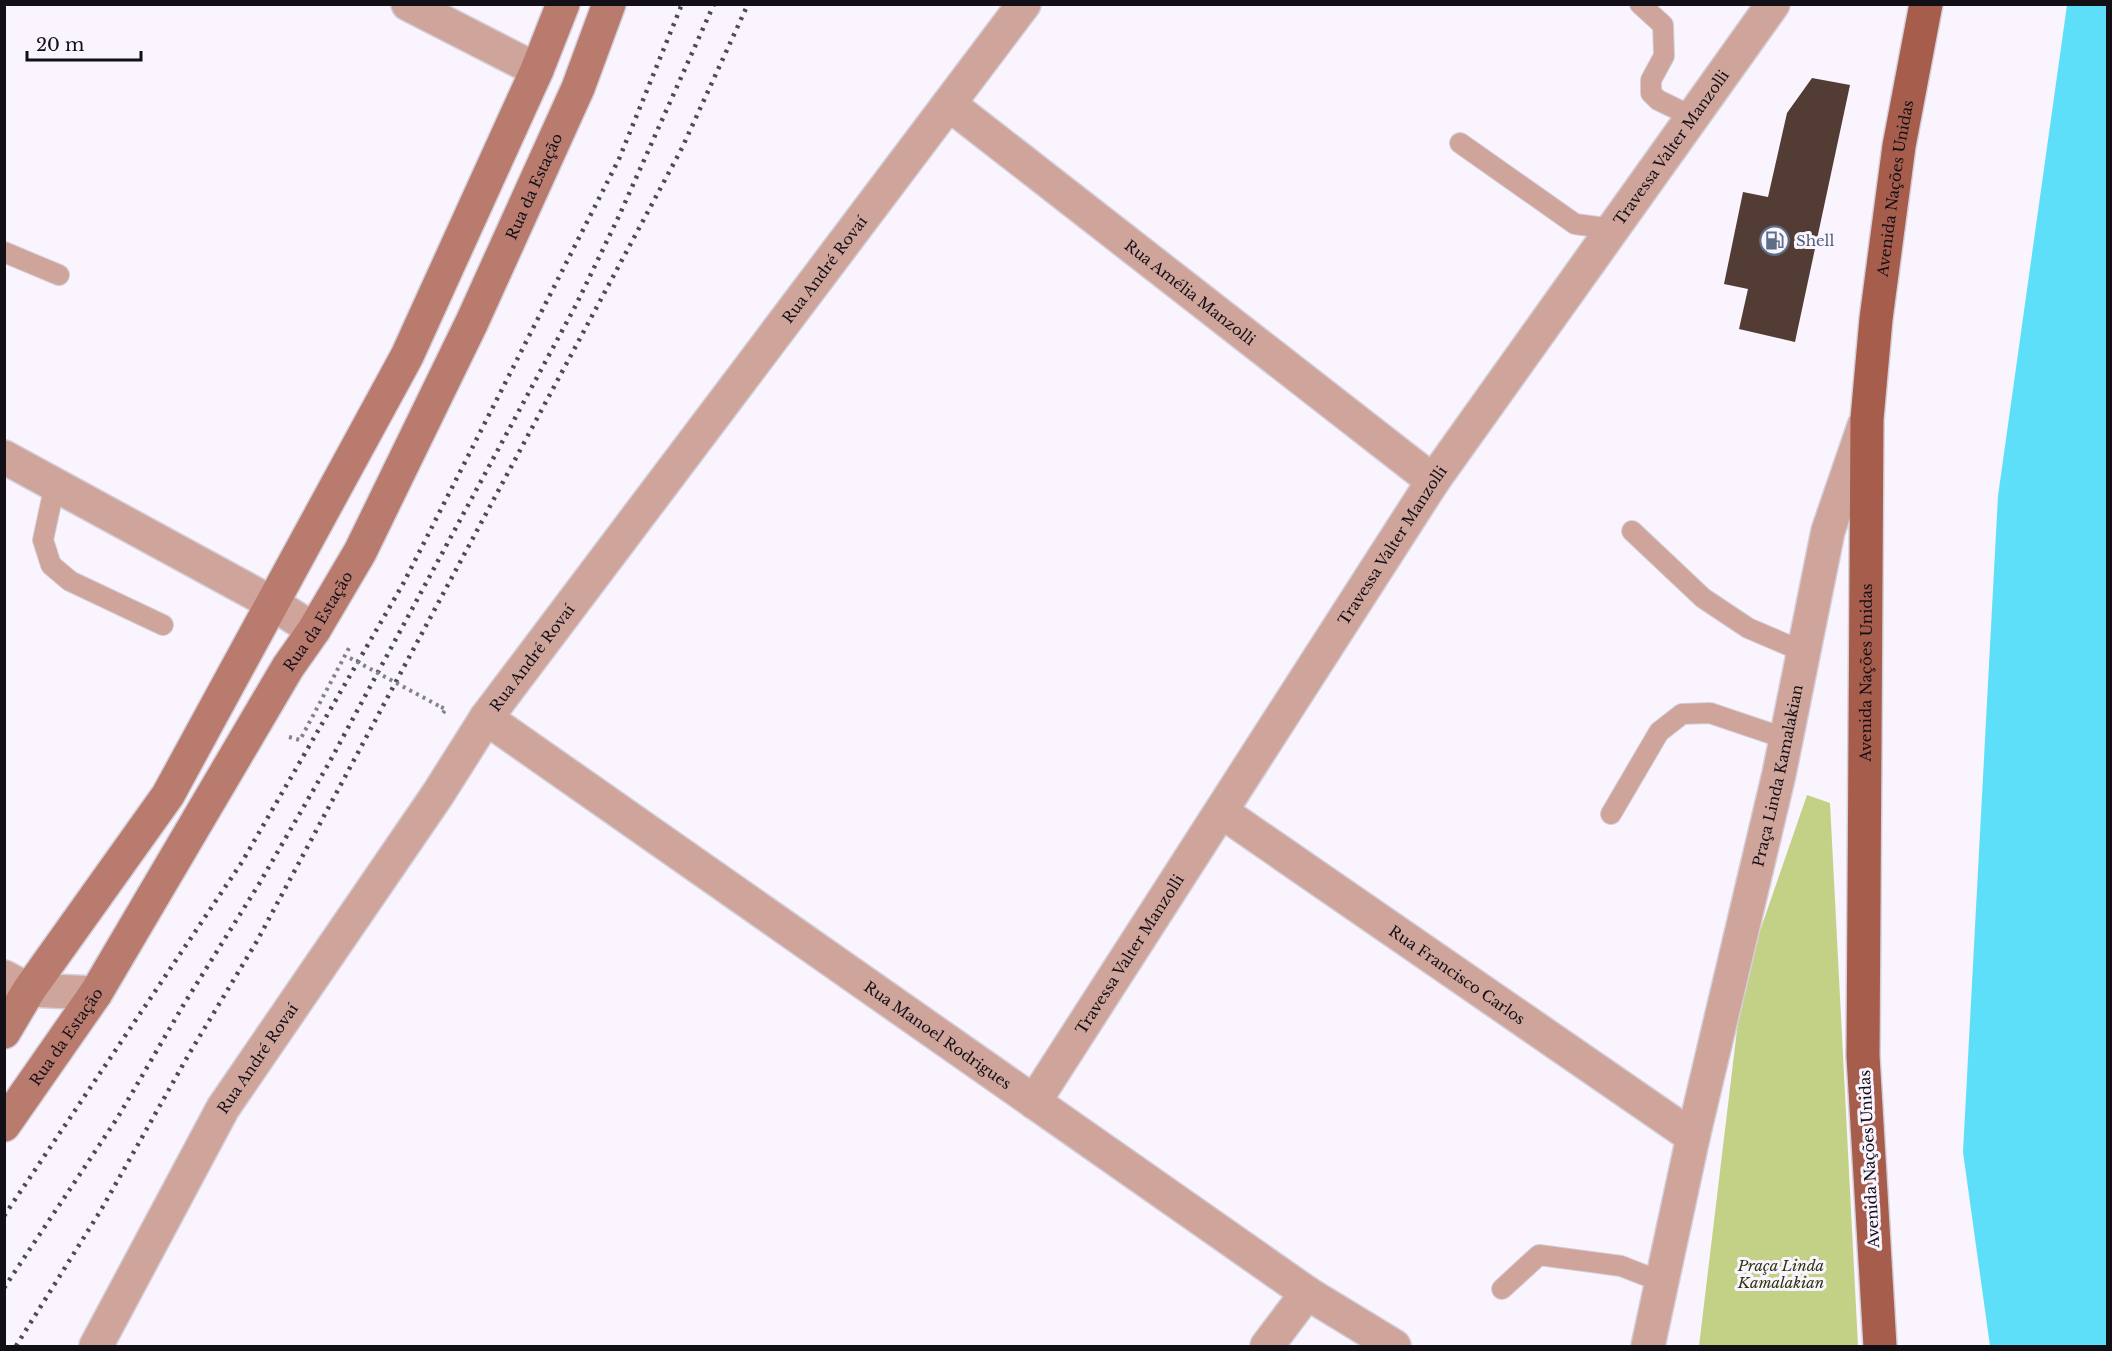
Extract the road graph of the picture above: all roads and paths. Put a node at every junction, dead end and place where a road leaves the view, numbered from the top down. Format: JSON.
{"nodes":[{"id":1,"x":408,"y":4,"type":"edge"},
{"id":2,"x":563,"y":4,"type":"edge"},
{"id":3,"x":609,"y":4,"type":"edge"},
{"id":4,"x":1024,"y":4,"type":"edge"},
{"id":5,"x":1640,"y":4,"type":"edge"},
{"id":6,"x":1773,"y":4,"type":"edge"},
{"id":7,"x":1926,"y":4,"type":"edge"},
{"id":8,"x":537,"y":70,"type":"junction"},
{"id":9,"x":948,"y":104,"type":"junction"},
{"id":10,"x":1693,"y":117,"type":"junction"},
{"id":11,"x":1460,"y":144,"type":"dead end"},
{"id":12,"x":1613,"y":229,"type":"junction"},
{"id":13,"x":4,"y":252,"type":"edge"},
{"id":14,"x":59,"y":274,"type":"dead end"},
{"id":15,"x":1867,"y":419,"type":"junction"},
{"id":16,"x":4,"y":456,"type":"edge"},
{"id":17,"x":1433,"y":481,"type":"junction"},
{"id":18,"x":55,"y":484,"type":"junction"},
{"id":19,"x":1632,"y":531,"type":"dead end"},
{"id":20,"x":272,"y":603,"type":"junction"},
{"id":21,"x":163,"y":625,"type":"dead end"},
{"id":22,"x":314,"y":630,"type":"junction"},
{"id":23,"x":350,"y":646,"type":"dead end"},
{"id":24,"x":1804,"y":652,"type":"junction"},
{"id":25,"x":345,"y":656,"type":"junction"},
{"id":26,"x":443,"y":708,"type":"dead end"},
{"id":27,"x":486,"y":718,"type":"junction"},
{"id":28,"x":1787,"y":739,"type":"junction"},
{"id":29,"x":300,"y":740,"type":"dead end"},
{"id":30,"x":1222,"y":812,"type":"junction"},
{"id":31,"x":1611,"y":814,"type":"dead end"},
{"id":32,"x":17,"y":984,"type":"edge"},
{"id":33,"x":96,"y":993,"type":"junction"},
{"id":34,"x":4,"y":1032,"type":"edge"},
{"id":35,"x":1034,"y":1102,"type":"junction"},
{"id":36,"x":4,"y":1125,"type":"edge"},
{"id":37,"x":1693,"y":1137,"type":"junction"},
{"id":38,"x":1662,"y":1282,"type":"junction"},
{"id":39,"x":1503,"y":1289,"type":"dead end"},
{"id":40,"x":1307,"y":1293,"type":"junction"},
{"id":41,"x":96,"y":1347,"type":"edge"},
{"id":42,"x":1267,"y":1347,"type":"edge"},
{"id":43,"x":1394,"y":1347,"type":"edge"},
{"id":44,"x":1648,"y":1347,"type":"edge"},
{"id":45,"x":1880,"y":1347,"type":"edge"}],
"edges":[{"from":1,"to":8,"type":"street"},
{"from":2,"to":8,"type":"main road"},
{"from":3,"to":22,"type":"main road","name":"Rua da Estação"},
{"from":4,"to":9,"type":"street","name":"Rua André Rovaí"},
{"from":5,"to":10,"type":"lane"},
{"from":6,"to":10,"type":"street","name":"Travessa Valter Manzolli"},
{"from":7,"to":15,"type":"main road","name":"Avenida Nações Unidas"},
{"from":8,"to":20,"type":"main road"},
{"from":9,"to":17,"type":"street","name":"Rua Amélia Manzolli"},
{"from":9,"to":27,"type":"street","name":"Rua André Rovaí"},
{"from":10,"to":12,"type":"street","name":"Travessa Valter Manzolli"},
{"from":11,"to":12,"type":"lane"},
{"from":12,"to":17,"type":"street","name":"Travessa Valter Manzolli"},
{"from":13,"to":14,"type":"lane"},
{"from":15,"to":24,"type":"street","name":"Praça Linda Kamalakian"},
{"from":15,"to":45,"type":"main road","name":"Avenida Nações Unidas"},
{"from":16,"to":18,"type":"street"},
{"from":17,"to":30,"type":"street","name":"Travessa Valter Manzolli"},
{"from":18,"to":20,"type":"street"},
{"from":18,"to":21,"type":"lane"},
{"from":19,"to":24,"type":"lane"},
{"from":20,"to":22,"type":"street"},
{"from":20,"to":32,"type":"main road"},
{"from":22,"to":33,"type":"main road","name":"Rua da Estação"},
{"from":23,"to":25,"type":"path"},
{"from":24,"to":28,"type":"street","name":"Praça Linda Kamalakian"},
{"from":25,"to":26,"type":"path","bridge":true},
{"from":25,"to":29,"type":"path"},
{"from":27,"to":35,"type":"street","name":"Rua Manoel Rodrigues"},
{"from":27,"to":41,"type":"street","name":"Rua André Rovaí"},
{"from":28,"to":31,"type":"lane"},
{"from":28,"to":37,"type":"street","name":"Praça Linda Kamalakian"},
{"from":30,"to":35,"type":"street","name":"Travessa Valter Manzolli"},
{"from":30,"to":37,"type":"street","name":"Rua Francisco Carlos"},
{"from":32,"to":33,"type":"street"},
{"from":32,"to":34,"type":"main road"},
{"from":33,"to":36,"type":"main road","name":"Rua da Estação"},
{"from":35,"to":40,"type":"street","name":"Rua Manoel Rodrigues"},
{"from":37,"to":38,"type":"street","name":"Praça Linda Kamalakian"},
{"from":38,"to":39,"type":"lane"},
{"from":38,"to":44,"type":"street","name":"Praça Linda Kamalakian"},
{"from":40,"to":42,"type":"street"},
{"from":40,"to":43,"type":"street","name":"Rua Manoel Rodrigues"}]}
